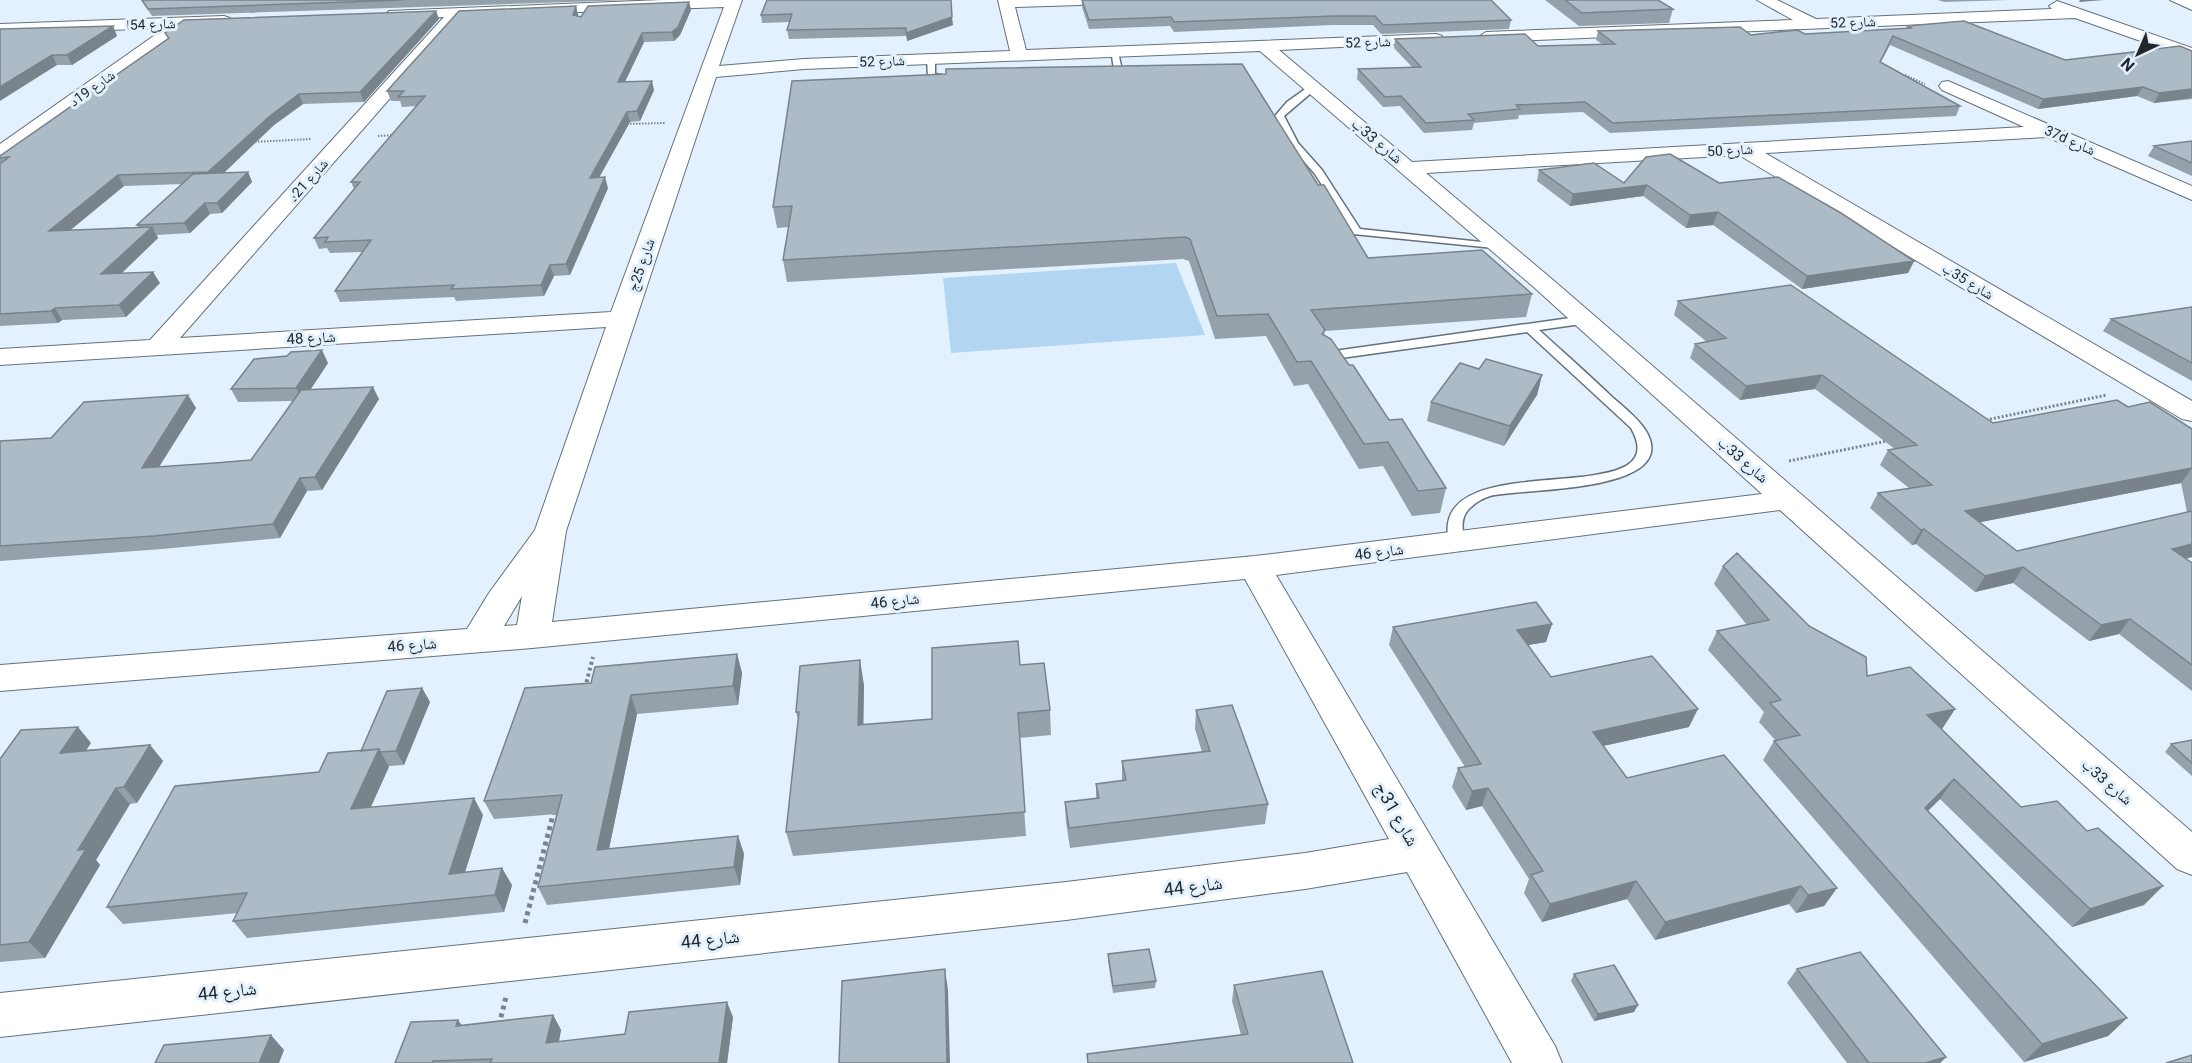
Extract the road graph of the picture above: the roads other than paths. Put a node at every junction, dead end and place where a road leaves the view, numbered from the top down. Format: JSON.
{"nodes":[{"id":1,"x":1081,"y":0,"type":"edge"},
{"id":2,"x":1765,"y":0,"type":"edge"},
{"id":3,"x":2040,"y":0,"type":"edge"},
{"id":4,"x":2178,"y":0,"type":"edge"},
{"id":5,"x":734,"y":1,"type":"edge"},
{"id":6,"x":1007,"y":1,"type":"edge"},
{"id":7,"x":2192,"y":5,"type":"edge"},
{"id":8,"x":457,"y":12,"type":"junction"},
{"id":9,"x":2075,"y":13,"type":"junction"},
{"id":10,"x":374,"y":15,"type":"edge"},
{"id":11,"x":244,"y":20,"type":"edge"},
{"id":12,"x":184,"y":22,"type":"junction"},
{"id":13,"x":1815,"y":24,"type":"junction"},
{"id":14,"x":0,"y":29,"type":"edge"},
{"id":15,"x":1264,"y":46,"type":"joint"},
{"id":16,"x":1114,"y":52,"type":"junction"},
{"id":17,"x":2192,"y":54,"type":"edge"},
{"id":18,"x":1018,"y":56,"type":"junction"},
{"id":19,"x":1288,"y":56,"type":"junction"},
{"id":20,"x":931,"y":59,"type":"junction"},
{"id":21,"x":710,"y":69,"type":"junction"},
{"id":22,"x":1095,"y":74,"type":"edge"},
{"id":23,"x":935,"y":79,"type":"junction"},
{"id":24,"x":958,"y":79,"type":"edge"},
{"id":25,"x":924,"y":81,"type":"edge"},
{"id":26,"x":1314,"y":87,"type":"junction"},
{"id":27,"x":1950,"y":87,"type":"road end"},
{"id":28,"x":2051,"y":131,"type":"junction"},
{"id":29,"x":1743,"y":149,"type":"junction"},
{"id":30,"x":0,"y":153,"type":"edge"},
{"id":31,"x":1409,"y":168,"type":"junction"},
{"id":32,"x":2192,"y":195,"type":"edge"},
{"id":33,"x":1500,"y":247,"type":"junction"},
{"id":34,"x":621,"y":319,"type":"junction"},
{"id":35,"x":1584,"y":320,"type":"junction"},
{"id":36,"x":1528,"y":326,"type":"junction"},
{"id":37,"x":158,"y":347,"type":"junction"},
{"id":38,"x":1327,"y":356,"type":"edge"},
{"id":39,"x":0,"y":357,"type":"edge"},
{"id":40,"x":2192,"y":413,"type":"edge"},
{"id":41,"x":1788,"y":500,"type":"junction"},
{"id":42,"x":550,"y":531,"type":"junction"},
{"id":43,"x":1457,"y":542,"type":"junction"},
{"id":44,"x":1254,"y":567,"type":"junction"},
{"id":45,"x":532,"y":636,"type":"junction"},
{"id":46,"x":478,"y":640,"type":"junction"},
{"id":47,"x":0,"y":678,"type":"edge"},
{"id":48,"x":1419,"y":852,"type":"junction"},
{"id":49,"x":2192,"y":857,"type":"edge"},
{"id":50,"x":0,"y":1015,"type":"edge"},
{"id":51,"x":1538,"y":1063,"type":"edge"}],
"edges":[{"from":1,"to":6,"type":"street"},
{"from":2,"to":13,"type":"street"},
{"from":3,"to":9,"type":"street"},
{"from":4,"to":7,"type":"street"},
{"from":5,"to":8,"type":"street"},
{"from":5,"to":21,"type":"street","name":"شارع 25ج"},
{"from":6,"to":18,"type":"street"},
{"from":8,"to":10,"type":"street"},
{"from":8,"to":37,"type":"street","name":"شارع 21د"},
{"from":9,"to":13,"type":"street","name":"شارع 52"},
{"from":9,"to":17,"type":"street"},
{"from":11,"to":12,"type":"street","name":"شارع 54ا"},
{"from":12,"to":14,"type":"street","name":"شارع 54ا"},
{"from":12,"to":30,"type":"street","name":"شارع 19د"},
{"from":13,"to":19,"type":"street","name":"شارع 52"},
{"from":15,"to":16,"type":"street","name":"شارع 52"},
{"from":15,"to":19,"type":"street","name":"شارع 33ب"},
{"from":16,"to":18,"type":"street","name":"شارع 52"},
{"from":16,"to":22,"type":"lane"},
{"from":18,"to":20,"type":"street","name":"شارع 52"},
{"from":19,"to":26,"type":"street","name":"شارع 33ب"},
{"from":20,"to":21,"type":"street","name":"شارع 52"},
{"from":20,"to":23,"type":"lane"},
{"from":21,"to":34,"type":"street","name":"شارع 25ج"},
{"from":23,"to":24,"type":"lane"},
{"from":23,"to":25,"type":"lane"},
{"from":26,"to":31,"type":"street","name":"شارع 33ب"},
{"from":26,"to":33,"type":"lane"},
{"from":27,"to":28,"type":"street","name":"37d شارع"},
{"from":28,"to":29,"type":"street","name":"شارع 50"},
{"from":28,"to":32,"type":"street","name":"37d شارع"},
{"from":29,"to":31,"type":"street","name":"شارع 50"},
{"from":29,"to":40,"type":"street","name":"شارع 35ب"},
{"from":31,"to":33,"type":"street","name":"شارع 33ب"},
{"from":33,"to":35,"type":"street","name":"شارع 33ب"},
{"from":34,"to":37,"type":"street","name":"شارع 48"},
{"from":34,"to":42,"type":"street","name":"شارع 25ج"},
{"from":35,"to":36,"type":"lane"},
{"from":35,"to":41,"type":"street","name":"شارع 33ب"},
{"from":36,"to":38,"type":"lane"},
{"from":36,"to":43,"type":"lane"},
{"from":37,"to":39,"type":"street","name":"شارع 48"},
{"from":41,"to":43,"type":"street","name":"شارع 46"},
{"from":41,"to":49,"type":"street","name":"شارع 33ب"},
{"from":42,"to":45,"type":"street","name":"شارع 25ج"},
{"from":42,"to":46,"type":"street","name":"شارع 25ج"},
{"from":43,"to":44,"type":"street","name":"شارع 46"},
{"from":44,"to":45,"type":"street","name":"شارع 46"},
{"from":44,"to":48,"type":"street","name":"شارع 31ج"},
{"from":45,"to":46,"type":"street","name":"شارع 46"},
{"from":46,"to":47,"type":"street","name":"شارع 46"},
{"from":48,"to":50,"type":"street","name":"شارع 44"},
{"from":48,"to":51,"type":"street","name":"شارع 31ج"}]}
